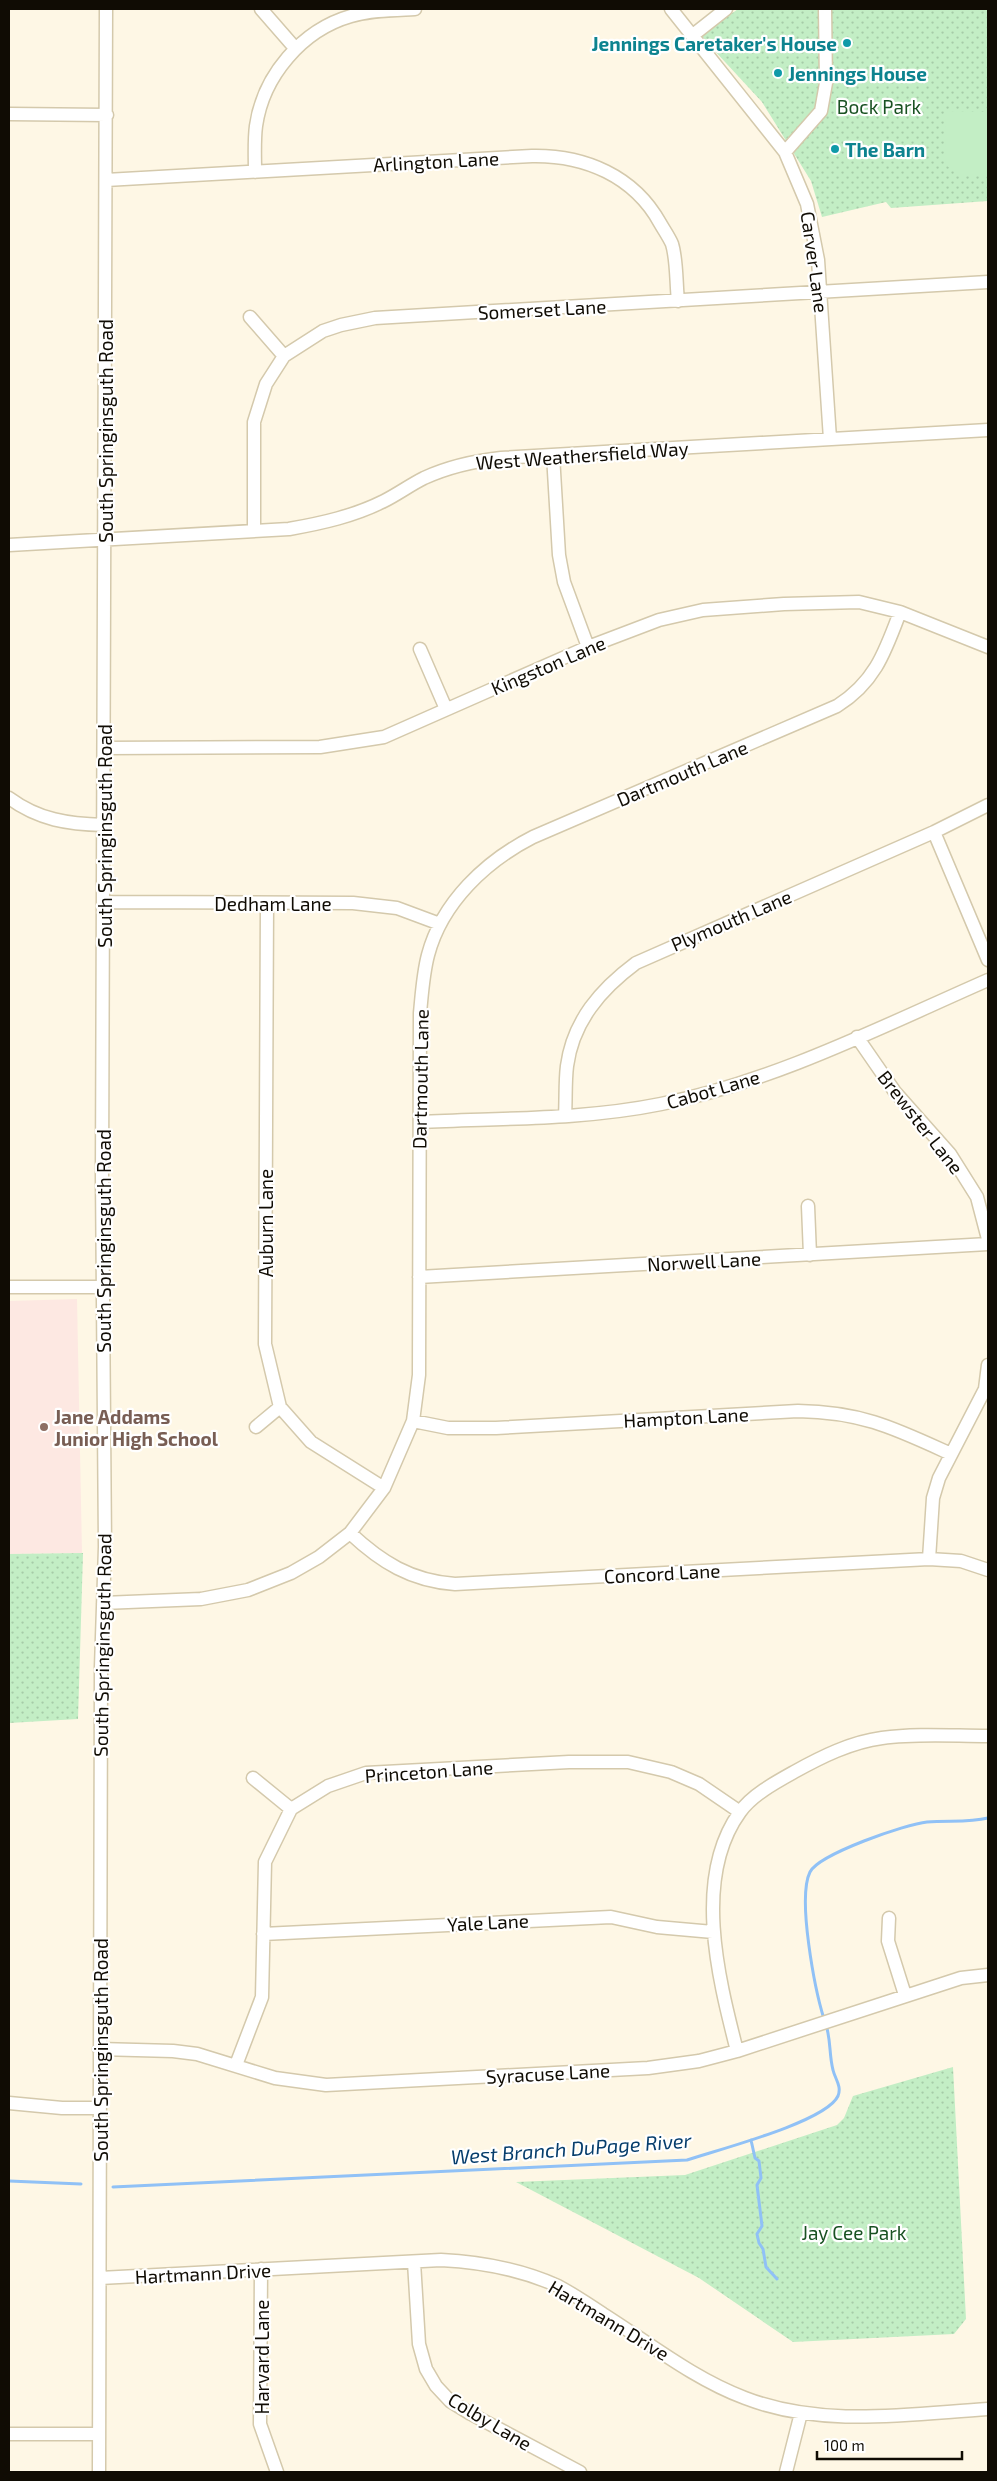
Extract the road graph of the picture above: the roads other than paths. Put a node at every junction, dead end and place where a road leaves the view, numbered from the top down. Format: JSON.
{"nodes":[{"id":1,"x":106,"y":9,"type":"edge"},
{"id":2,"x":261,"y":9,"type":"edge"},
{"id":3,"x":415,"y":9,"type":"edge"},
{"id":4,"x":671,"y":9,"type":"edge"},
{"id":5,"x":726,"y":9,"type":"edge"},
{"id":6,"x":825,"y":9,"type":"edge"},
{"id":7,"x":693,"y":35,"type":"junction"},
{"id":8,"x":295,"y":48,"type":"junction"},
{"id":9,"x":9,"y":114,"type":"edge"},
{"id":10,"x":107,"y":115,"type":"junction"},
{"id":11,"x":785,"y":152,"type":"junction"},
{"id":12,"x":255,"y":172,"type":"junction"},
{"id":13,"x":106,"y":180,"type":"junction"},
{"id":14,"x":988,"y":282,"type":"edge"},
{"id":15,"x":821,"y":291,"type":"junction"},
{"id":16,"x":678,"y":301,"type":"junction"},
{"id":17,"x":250,"y":317,"type":"dead end"},
{"id":18,"x":284,"y":356,"type":"junction"},
{"id":19,"x":988,"y":430,"type":"edge"},
{"id":20,"x":830,"y":439,"type":"junction"},
{"id":21,"x":553,"y":456,"type":"junction"},
{"id":22,"x":254,"y":530,"type":"junction"},
{"id":23,"x":105,"y":541,"type":"junction"},
{"id":24,"x":9,"y":545,"type":"edge"},
{"id":25,"x":900,"y":612,"type":"junction"},
{"id":26,"x":588,"y":647,"type":"junction"},
{"id":27,"x":988,"y":647,"type":"edge"},
{"id":28,"x":420,"y":649,"type":"dead end"},
{"id":29,"x":446,"y":709,"type":"junction"},
{"id":30,"x":104,"y":748,"type":"junction"},
{"id":31,"x":9,"y":798,"type":"edge"},
{"id":32,"x":988,"y":805,"type":"edge"},
{"id":33,"x":104,"y":824,"type":"junction"},
{"id":34,"x":934,"y":832,"type":"junction"},
{"id":35,"x":104,"y":902,"type":"junction"},
{"id":36,"x":266,"y":903,"type":"junction"},
{"id":37,"x":440,"y":924,"type":"junction"},
{"id":38,"x":988,"y":960,"type":"edge"},
{"id":39,"x":988,"y":980,"type":"edge"},
{"id":40,"x":857,"y":1037,"type":"junction"},
{"id":41,"x":565,"y":1116,"type":"junction"},
{"id":42,"x":420,"y":1122,"type":"junction"},
{"id":43,"x":808,"y":1206,"type":"dead end"},
{"id":44,"x":988,"y":1239,"type":"edge"},
{"id":45,"x":988,"y":1244,"type":"edge"},
{"id":46,"x":810,"y":1255,"type":"junction"},
{"id":47,"x":419,"y":1277,"type":"junction"},
{"id":48,"x":9,"y":1287,"type":"edge"},
{"id":49,"x":103,"y":1287,"type":"junction"},
{"id":50,"x":988,"y":1365,"type":"edge"},
{"id":51,"x":280,"y":1407,"type":"junction"},
{"id":52,"x":413,"y":1421,"type":"junction"},
{"id":53,"x":256,"y":1427,"type":"dead end"},
{"id":54,"x":951,"y":1454,"type":"junction"},
{"id":55,"x":384,"y":1488,"type":"junction"},
{"id":56,"x":350,"y":1533,"type":"junction"},
{"id":57,"x":929,"y":1559,"type":"junction"},
{"id":58,"x":988,"y":1570,"type":"edge"},
{"id":59,"x":103,"y":1603,"type":"junction"},
{"id":60,"x":988,"y":1736,"type":"edge"},
{"id":61,"x":253,"y":1778,"type":"dead end"},
{"id":62,"x":291,"y":1809,"type":"junction"},
{"id":63,"x":740,"y":1812,"type":"junction"},
{"id":64,"x":888,"y":1918,"type":"dead end"},
{"id":65,"x":713,"y":1932,"type":"junction"},
{"id":66,"x":263,"y":1934,"type":"junction"},
{"id":67,"x":988,"y":1975,"type":"edge"},
{"id":68,"x":905,"y":1995,"type":"junction"},
{"id":69,"x":100,"y":2049,"type":"junction"},
{"id":70,"x":737,"y":2051,"type":"junction"},
{"id":71,"x":236,"y":2065,"type":"junction"},
{"id":72,"x":9,"y":2103,"type":"edge"},
{"id":73,"x":99,"y":2108,"type":"junction"},
{"id":74,"x":414,"y":2262,"type":"junction"},
{"id":75,"x":261,"y":2270,"type":"junction"},
{"id":76,"x":100,"y":2278,"type":"junction"},
{"id":77,"x":988,"y":2409,"type":"edge"},
{"id":78,"x":801,"y":2414,"type":"junction"},
{"id":79,"x":9,"y":2434,"type":"edge"},
{"id":80,"x":99,"y":2434,"type":"junction"},
{"id":81,"x":99,"y":2472,"type":"edge"},
{"id":82,"x":277,"y":2472,"type":"edge"},
{"id":83,"x":580,"y":2472,"type":"edge"},
{"id":84,"x":786,"y":2472,"type":"edge"}],
"edges":[{"from":1,"to":10,"type":"street","name":"South Springinsguth Road"},
{"from":2,"to":8,"type":"street"},
{"from":3,"to":8,"type":"street"},
{"from":4,"to":7,"type":"street","name":"Carver Lane"},
{"from":5,"to":7,"type":"street"},
{"from":6,"to":11,"type":"street"},
{"from":7,"to":11,"type":"street","name":"Carver Lane"},
{"from":8,"to":12,"type":"street"},
{"from":9,"to":10,"type":"street"},
{"from":10,"to":13,"type":"street","name":"South Springinsguth Road"},
{"from":11,"to":15,"type":"street","name":"Carver Lane"},
{"from":12,"to":13,"type":"street","name":"Arlington Lane"},
{"from":12,"to":16,"type":"street","name":"Arlington Lane"},
{"from":13,"to":23,"type":"street","name":"South Springinsguth Road"},
{"from":14,"to":15,"type":"street","name":"Somerset Lane"},
{"from":15,"to":16,"type":"street","name":"Somerset Lane"},
{"from":15,"to":20,"type":"street","name":"Carver Lane"},
{"from":16,"to":18,"type":"street","name":"Somerset Lane"},
{"from":17,"to":18,"type":"street"},
{"from":18,"to":22,"type":"street","name":"Somerset Lane"},
{"from":19,"to":20,"type":"street","name":"West Weathersfield Way"},
{"from":20,"to":21,"type":"street","name":"West Weathersfield Way"},
{"from":21,"to":22,"type":"street","name":"West Weathersfield Way"},
{"from":21,"to":26,"type":"street"},
{"from":22,"to":23,"type":"street","name":"West Weathersfield Way"},
{"from":23,"to":24,"type":"street","name":"West Weathersfield Way"},
{"from":23,"to":30,"type":"street","name":"South Springinsguth Road"},
{"from":25,"to":26,"type":"street","name":"Kingston Lane"},
{"from":25,"to":27,"type":"street","name":"Kingston Lane"},
{"from":25,"to":37,"type":"street","name":"Dartmouth Lane"},
{"from":26,"to":29,"type":"street","name":"Kingston Lane"},
{"from":28,"to":29,"type":"street"},
{"from":29,"to":30,"type":"street","name":"Kingston Lane"},
{"from":30,"to":33,"type":"street","name":"South Springinsguth Road"},
{"from":31,"to":33,"type":"street"},
{"from":32,"to":34,"type":"street","name":"Plymouth Lane"},
{"from":33,"to":35,"type":"street","name":"South Springinsguth Road"},
{"from":34,"to":38,"type":"street"},
{"from":34,"to":41,"type":"street","name":"Plymouth Lane"},
{"from":35,"to":36,"type":"street","name":"Dedham Lane"},
{"from":35,"to":49,"type":"street","name":"South Springinsguth Road"},
{"from":36,"to":37,"type":"street","name":"Dedham Lane"},
{"from":36,"to":51,"type":"street","name":"Auburn Lane"},
{"from":37,"to":42,"type":"street","name":"Dartmouth Lane"},
{"from":39,"to":40,"type":"street","name":"Cabot Lane"},
{"from":40,"to":41,"type":"street","name":"Cabot Lane"},
{"from":40,"to":44,"type":"street","name":"Brewster Lane"},
{"from":41,"to":42,"type":"street","name":"Cabot Lane"},
{"from":42,"to":47,"type":"street","name":"Dartmouth Lane"},
{"from":43,"to":46,"type":"street"},
{"from":45,"to":46,"type":"street","name":"Norwell Lane"},
{"from":46,"to":47,"type":"street","name":"Norwell Lane"},
{"from":47,"to":52,"type":"street","name":"Dartmouth Lane"},
{"from":48,"to":49,"type":"street"},
{"from":49,"to":59,"type":"street","name":"South Springinsguth Road"},
{"from":50,"to":54,"type":"street"},
{"from":51,"to":53,"type":"street"},
{"from":51,"to":55,"type":"street","name":"Auburn Lane"},
{"from":52,"to":54,"type":"street","name":"Hampton Lane"},
{"from":52,"to":55,"type":"street","name":"Dartmouth Lane"},
{"from":54,"to":57,"type":"street"},
{"from":55,"to":56,"type":"street","name":"Dartmouth Lane"},
{"from":56,"to":57,"type":"street","name":"Concord Lane"},
{"from":56,"to":59,"type":"street","name":"Dartmouth Lane"},
{"from":57,"to":58,"type":"street","name":"Concord Lane"},
{"from":59,"to":69,"type":"street","name":"South Springinsguth Road"},
{"from":60,"to":63,"type":"street"},
{"from":61,"to":62,"type":"street"},
{"from":62,"to":63,"type":"street","name":"Princeton Lane"},
{"from":62,"to":66,"type":"street"},
{"from":63,"to":65,"type":"street"},
{"from":64,"to":68,"type":"street"},
{"from":65,"to":66,"type":"street","name":"Yale Lane"},
{"from":65,"to":70,"type":"street"},
{"from":66,"to":71,"type":"street"},
{"from":67,"to":68,"type":"street","name":"Syracuse Lane"},
{"from":68,"to":70,"type":"street","name":"Syracuse Lane"},
{"from":69,"to":71,"type":"street","name":"Syracuse Lane"},
{"from":69,"to":73,"type":"street","name":"South Springinsguth Road"},
{"from":70,"to":71,"type":"street","name":"Syracuse Lane"},
{"from":72,"to":73,"type":"street"},
{"from":73,"to":76,"type":"street","name":"South Springinsguth Road"},
{"from":74,"to":75,"type":"street","name":"Hartmann Drive"},
{"from":74,"to":78,"type":"street","name":"Hartmann Drive"},
{"from":74,"to":83,"type":"street","name":"Colby Lane"},
{"from":75,"to":76,"type":"street","name":"Hartmann Drive"},
{"from":75,"to":82,"type":"street","name":"Harvard Lane"},
{"from":76,"to":80,"type":"street","name":"South Springinsguth Road"},
{"from":77,"to":78,"type":"street","name":"Hartmann Drive"},
{"from":78,"to":84,"type":"street"},
{"from":79,"to":80,"type":"street"},
{"from":80,"to":81,"type":"street","name":"South Springinsguth Road"}]}
